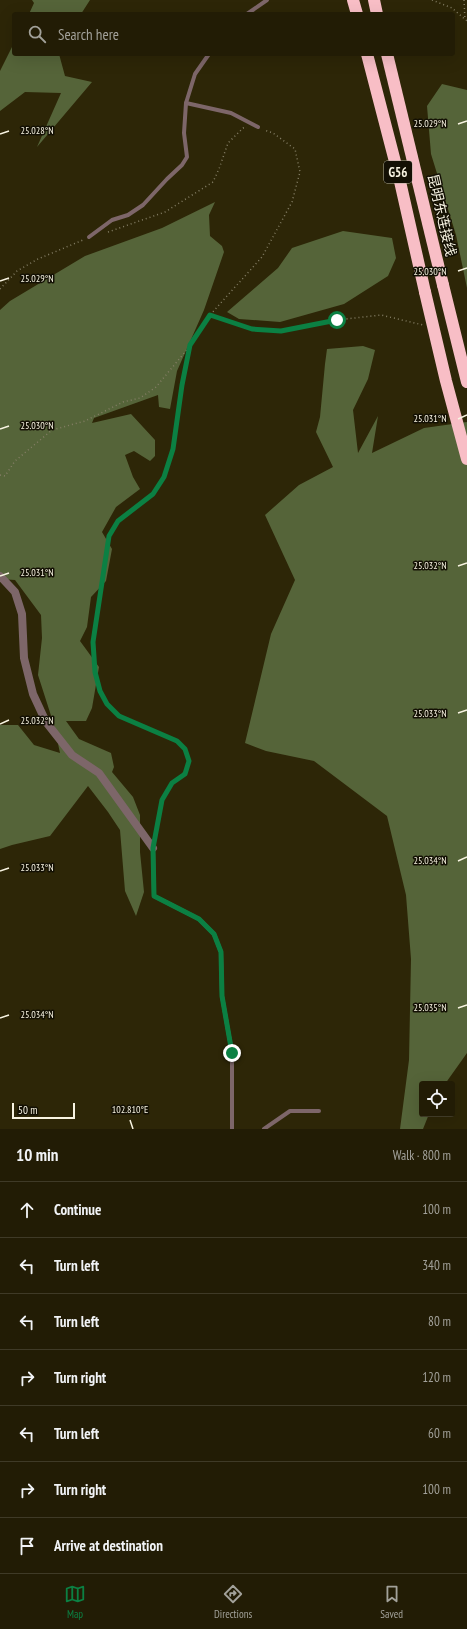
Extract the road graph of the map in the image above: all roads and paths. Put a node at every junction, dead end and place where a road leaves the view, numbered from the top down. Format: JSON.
{"nodes":[{"id":1,"x":267,"y":0,"type":"edge"},
{"id":2,"x":353,"y":0,"type":"edge"},
{"id":3,"x":374,"y":0,"type":"edge"},
{"id":4,"x":432,"y":0,"type":"edge"},
{"id":5,"x":464,"y":0,"type":"edge"},
{"id":6,"x":250,"y":12,"type":"edge"},
{"id":7,"x":356,"y":12,"type":"edge"},
{"id":8,"x":377,"y":12,"type":"edge"},
{"id":9,"x":466,"y":20,"type":"edge"},
{"id":10,"x":207,"y":56,"type":"edge"},
{"id":11,"x":368,"y":56,"type":"edge"},
{"id":12,"x":388,"y":56,"type":"edge"},
{"id":13,"x":186,"y":103,"type":"junction"},
{"id":14,"x":258,"y":127,"type":"dead end"},
{"id":15,"x":273,"y":133,"type":"dead end"},
{"id":16,"x":89,"y":237,"type":"dead end"},
{"id":17,"x":210,"y":315,"type":"junction"},
{"id":18,"x":427,"y":326,"type":"dead end"},
{"id":19,"x":190,"y":345,"type":"junction"},
{"id":20,"x":467,"y":382,"type":"edge"},
{"id":21,"x":467,"y":460,"type":"edge"},
{"id":22,"x":0,"y":475,"type":"edge"},
{"id":23,"x":0,"y":576,"type":"edge"},
{"id":24,"x":153,"y":848,"type":"junction"},
{"id":25,"x":319,"y":1111,"type":"dead end"},
{"id":26,"x":232,"y":1129,"type":"edge"},
{"id":27,"x":264,"y":1129,"type":"edge"}],
"edges":[{"from":1,"to":6,"type":"lane"},
{"from":2,"to":7,"type":"highway"},
{"from":3,"to":8,"type":"highway"},
{"from":4,"to":9,"type":"path"},
{"from":5,"to":9,"type":"path"},
{"from":10,"to":13,"type":"lane"},
{"from":11,"to":21,"type":"highway","number":"G56","bridge":true},
{"from":12,"to":20,"type":"highway","name":"昆明东连接线","number":"G56","bridge":true},
{"from":13,"to":14,"type":"lane"},
{"from":13,"to":16,"type":"lane"},
{"from":15,"to":17,"type":"path"},
{"from":17,"to":18,"type":"path"},
{"from":17,"to":19,"type":"path"},
{"from":19,"to":22,"type":"path"},
{"from":19,"to":24,"type":"path"},
{"from":23,"to":24,"type":"street"},
{"from":24,"to":26,"type":"lane"},
{"from":25,"to":27,"type":"lane"}]}
